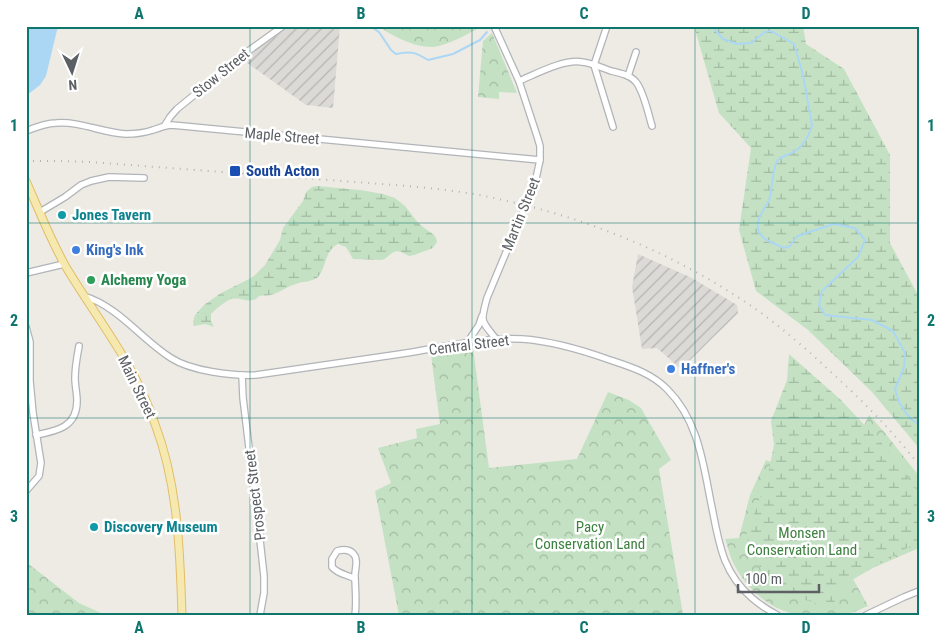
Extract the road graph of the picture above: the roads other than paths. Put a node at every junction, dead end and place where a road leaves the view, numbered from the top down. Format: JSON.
{"nodes":[{"id":1,"x":283,"y":26,"type":"edge"},
{"id":2,"x":494,"y":26,"type":"edge"},
{"id":3,"x":607,"y":26,"type":"edge"},
{"id":4,"x":636,"y":52,"type":"dead end"},
{"id":5,"x":594,"y":66,"type":"junction"},
{"id":6,"x":628,"y":76,"type":"junction"},
{"id":7,"x":519,"y":81,"type":"junction"},
{"id":8,"x":165,"y":125,"type":"junction"},
{"id":9,"x":613,"y":126,"type":"dead end"},
{"id":10,"x":652,"y":126,"type":"dead end"},
{"id":11,"x":26,"y":131,"type":"edge"},
{"id":12,"x":540,"y":160,"type":"junction"},
{"id":13,"x":144,"y":178,"type":"dead end"},
{"id":14,"x":26,"y":181,"type":"edge"},
{"id":15,"x":29,"y":194,"type":"edge"},
{"id":16,"x":40,"y":212,"type":"junction"},
{"id":17,"x":64,"y":264,"type":"junction"},
{"id":18,"x":26,"y":273,"type":"edge"},
{"id":19,"x":84,"y":296,"type":"junction"},
{"id":20,"x":482,"y":316,"type":"junction"},
{"id":21,"x":26,"y":327,"type":"edge"},
{"id":22,"x":496,"y":339,"type":"junction"},
{"id":23,"x":467,"y":343,"type":"junction"},
{"id":24,"x":79,"y":346,"type":"dead end"},
{"id":25,"x":242,"y":375,"type":"junction"},
{"id":26,"x":36,"y":435,"type":"junction"},
{"id":27,"x":26,"y":491,"type":"edge"},
{"id":28,"x":355,"y":579,"type":"junction"},
{"id":29,"x":919,"y":591,"type":"edge"},
{"id":30,"x":182,"y":615,"type":"edge"},
{"id":31,"x":260,"y":615,"type":"edge"},
{"id":32,"x":355,"y":615,"type":"edge"},
{"id":33,"x":777,"y":615,"type":"edge"},
{"id":34,"x":866,"y":615,"type":"edge"}],
"edges":[{"from":1,"to":8,"type":"street","name":"Stow Street"},
{"from":2,"to":7,"type":"street","name":"Martin Street"},
{"from":3,"to":5,"type":"street"},
{"from":4,"to":6,"type":"street"},
{"from":5,"to":6,"type":"street"},
{"from":5,"to":7,"type":"street"},
{"from":5,"to":9,"type":"street"},
{"from":6,"to":10,"type":"street"},
{"from":7,"to":12,"type":"street","name":"Martin Street"},
{"from":8,"to":11,"type":"street","name":"Maple Street"},
{"from":8,"to":12,"type":"street","name":"Maple Street"},
{"from":12,"to":20,"type":"street","name":"Martin Street"},
{"from":13,"to":16,"type":"street"},
{"from":14,"to":15,"type":"main road","name":"Main Street"},
{"from":15,"to":16,"type":"main road","name":"Main Street"},
{"from":16,"to":17,"type":"main road","name":"Main Street"},
{"from":17,"to":18,"type":"street"},
{"from":17,"to":19,"type":"main road","name":"Main Street"},
{"from":19,"to":25,"type":"street","name":"Central Street"},
{"from":19,"to":30,"type":"main road","name":"Main Street"},
{"from":20,"to":22,"type":"street"},
{"from":20,"to":23,"type":"street","name":"Martin Street"},
{"from":21,"to":26,"type":"street"},
{"from":22,"to":23,"type":"street","name":"Central Street"},
{"from":22,"to":33,"type":"street","name":"Central Street"},
{"from":23,"to":25,"type":"street","name":"Central Street"},
{"from":24,"to":26,"type":"street"},
{"from":25,"to":31,"type":"street","name":"Prospect Street"},
{"from":26,"to":27,"type":"street"},
{"from":28,"to":28,"type":"street"},
{"from":28,"to":32,"type":"street"},
{"from":29,"to":34,"type":"street"}]}
